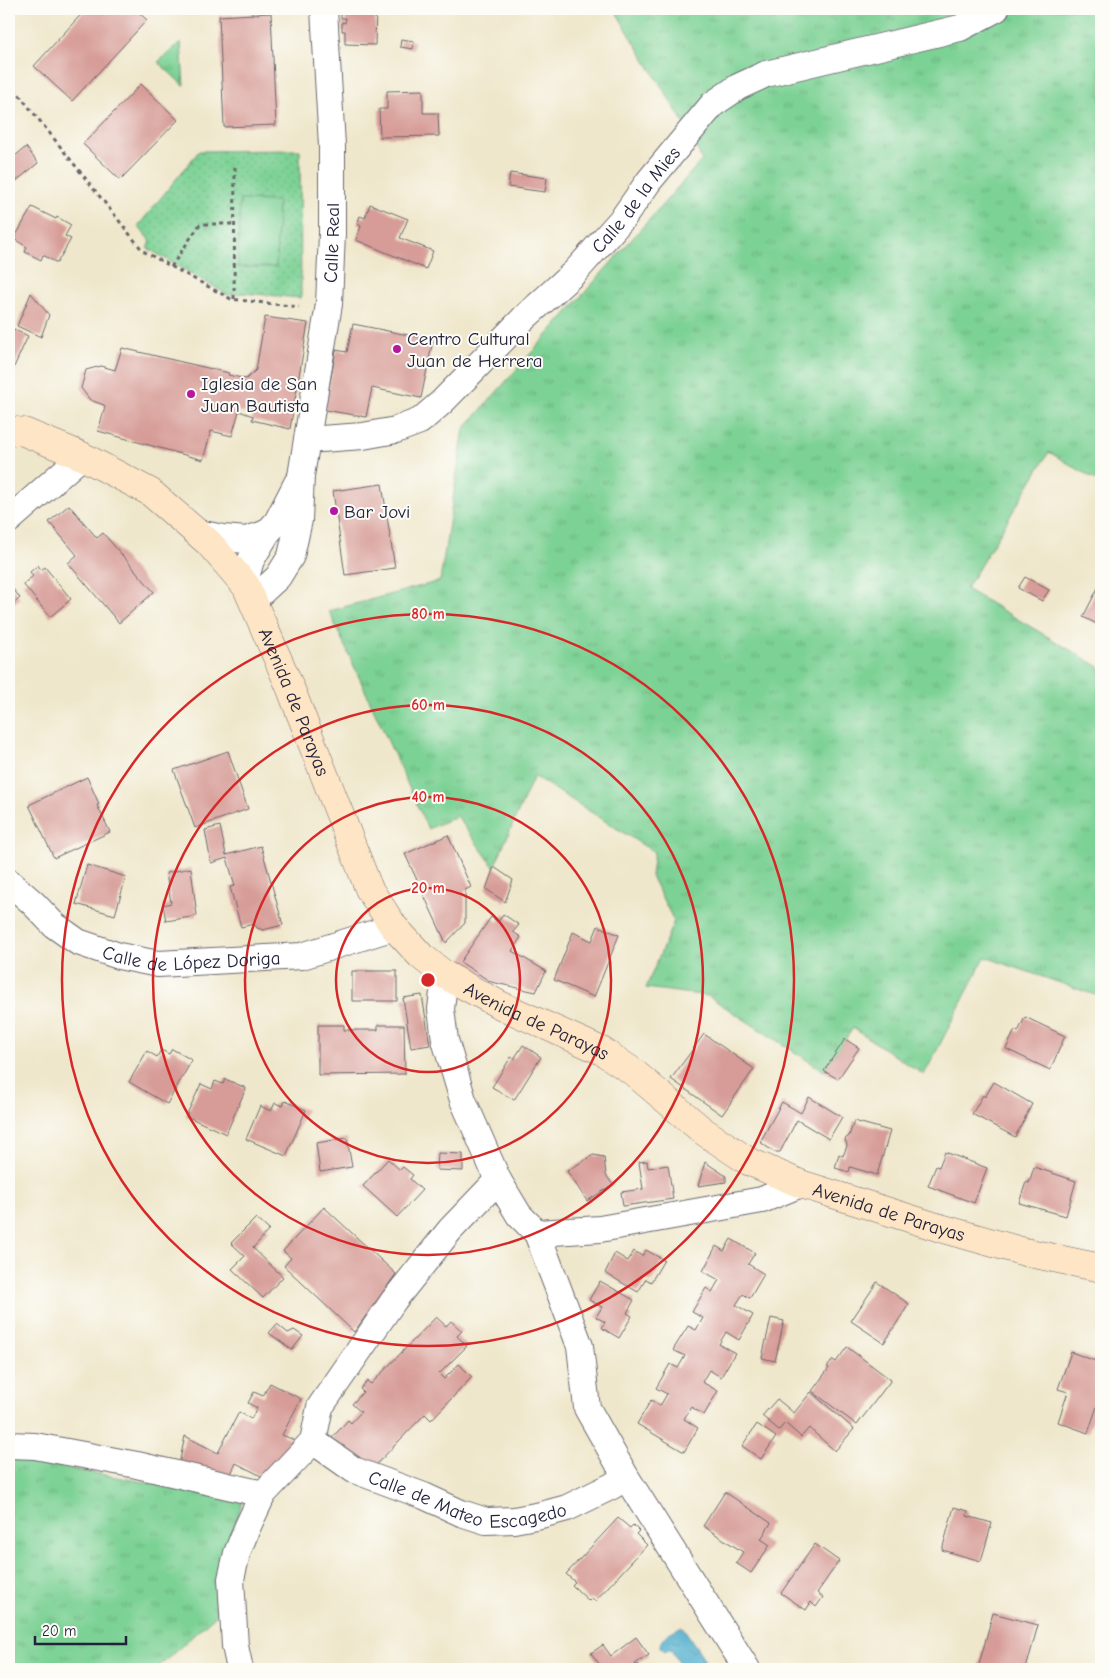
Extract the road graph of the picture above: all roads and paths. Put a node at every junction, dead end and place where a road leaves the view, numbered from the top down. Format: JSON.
{"nodes":[{"id":1,"x":324,"y":9,"type":"edge"},
{"id":2,"x":996,"y":9,"type":"edge"},
{"id":3,"x":9,"y":82,"type":"edge"},
{"id":4,"x":235,"y":164,"type":"dead end"},
{"id":5,"x":235,"y":224,"type":"junction"},
{"id":6,"x":171,"y":267,"type":"junction"},
{"id":7,"x":234,"y":299,"type":"junction"},
{"id":8,"x":329,"y":304,"type":"junction"},
{"id":9,"x":9,"y":430,"type":"edge"},
{"id":10,"x":307,"y":440,"type":"junction"},
{"id":11,"x":82,"y":456,"type":"junction"},
{"id":12,"x":300,"y":476,"type":"junction"},
{"id":13,"x":9,"y":520,"type":"edge"},
{"id":14,"x":198,"y":533,"type":"junction"},
{"id":15,"x":267,"y":533,"type":"junction"},
{"id":16,"x":250,"y":593,"type":"junction"},
{"id":17,"x":9,"y":882,"type":"edge"},
{"id":18,"x":394,"y":927,"type":"junction"},
{"id":19,"x":445,"y":975,"type":"junction"},
{"id":20,"x":498,"y":1180,"type":"junction"},
{"id":21,"x":801,"y":1184,"type":"junction"},
{"id":22,"x":537,"y":1233,"type":"junction"},
{"id":23,"x":1101,"y":1268,"type":"edge"},
{"id":24,"x":313,"y":1440,"type":"junction"},
{"id":25,"x":9,"y":1445,"type":"edge"},
{"id":26,"x":626,"y":1477,"type":"junction"},
{"id":27,"x":263,"y":1494,"type":"junction"},
{"id":28,"x":240,"y":1669,"type":"edge"},
{"id":29,"x":747,"y":1669,"type":"edge"}],
"edges":[{"from":1,"to":8,"type":"street","name":"Calle Real"},
{"from":2,"to":10,"type":"street","name":"Calle de la Mies"},
{"from":3,"to":6,"type":"path"},
{"from":4,"to":5,"type":"path"},
{"from":5,"to":6,"type":"path"},
{"from":5,"to":7,"type":"path"},
{"from":6,"to":7,"type":"path"},
{"from":7,"to":8,"type":"path"},
{"from":8,"to":10,"type":"street","name":"Calle Real"},
{"from":9,"to":11,"type":"street","name":"Avenida de Parayas"},
{"from":10,"to":12,"type":"street","name":"Calle Real"},
{"from":11,"to":13,"type":"street"},
{"from":11,"to":14,"type":"street","name":"Avenida de Parayas"},
{"from":12,"to":15,"type":"street","name":"Calle Real"},
{"from":12,"to":16,"type":"street","name":"Calle Real"},
{"from":14,"to":15,"type":"street"},
{"from":14,"to":16,"type":"street","name":"Avenida de Parayas"},
{"from":15,"to":16,"type":"street","name":"Calle Real"},
{"from":16,"to":18,"type":"street","name":"Avenida de Parayas"},
{"from":17,"to":18,"type":"street","name":"Calle de López Doriga"},
{"from":18,"to":19,"type":"street","name":"Avenida de Parayas"},
{"from":19,"to":20,"type":"street"},
{"from":19,"to":21,"type":"street","name":"Avenida de Parayas"},
{"from":20,"to":22,"type":"street"},
{"from":20,"to":24,"type":"street"},
{"from":21,"to":22,"type":"street"},
{"from":21,"to":23,"type":"street","name":"Avenida de Parayas"},
{"from":22,"to":26,"type":"street"},
{"from":24,"to":26,"type":"street","name":"Calle de Mateo Escagedo"},
{"from":24,"to":27,"type":"street"},
{"from":25,"to":27,"type":"street"},
{"from":26,"to":29,"type":"street"},
{"from":27,"to":28,"type":"street"}]}
